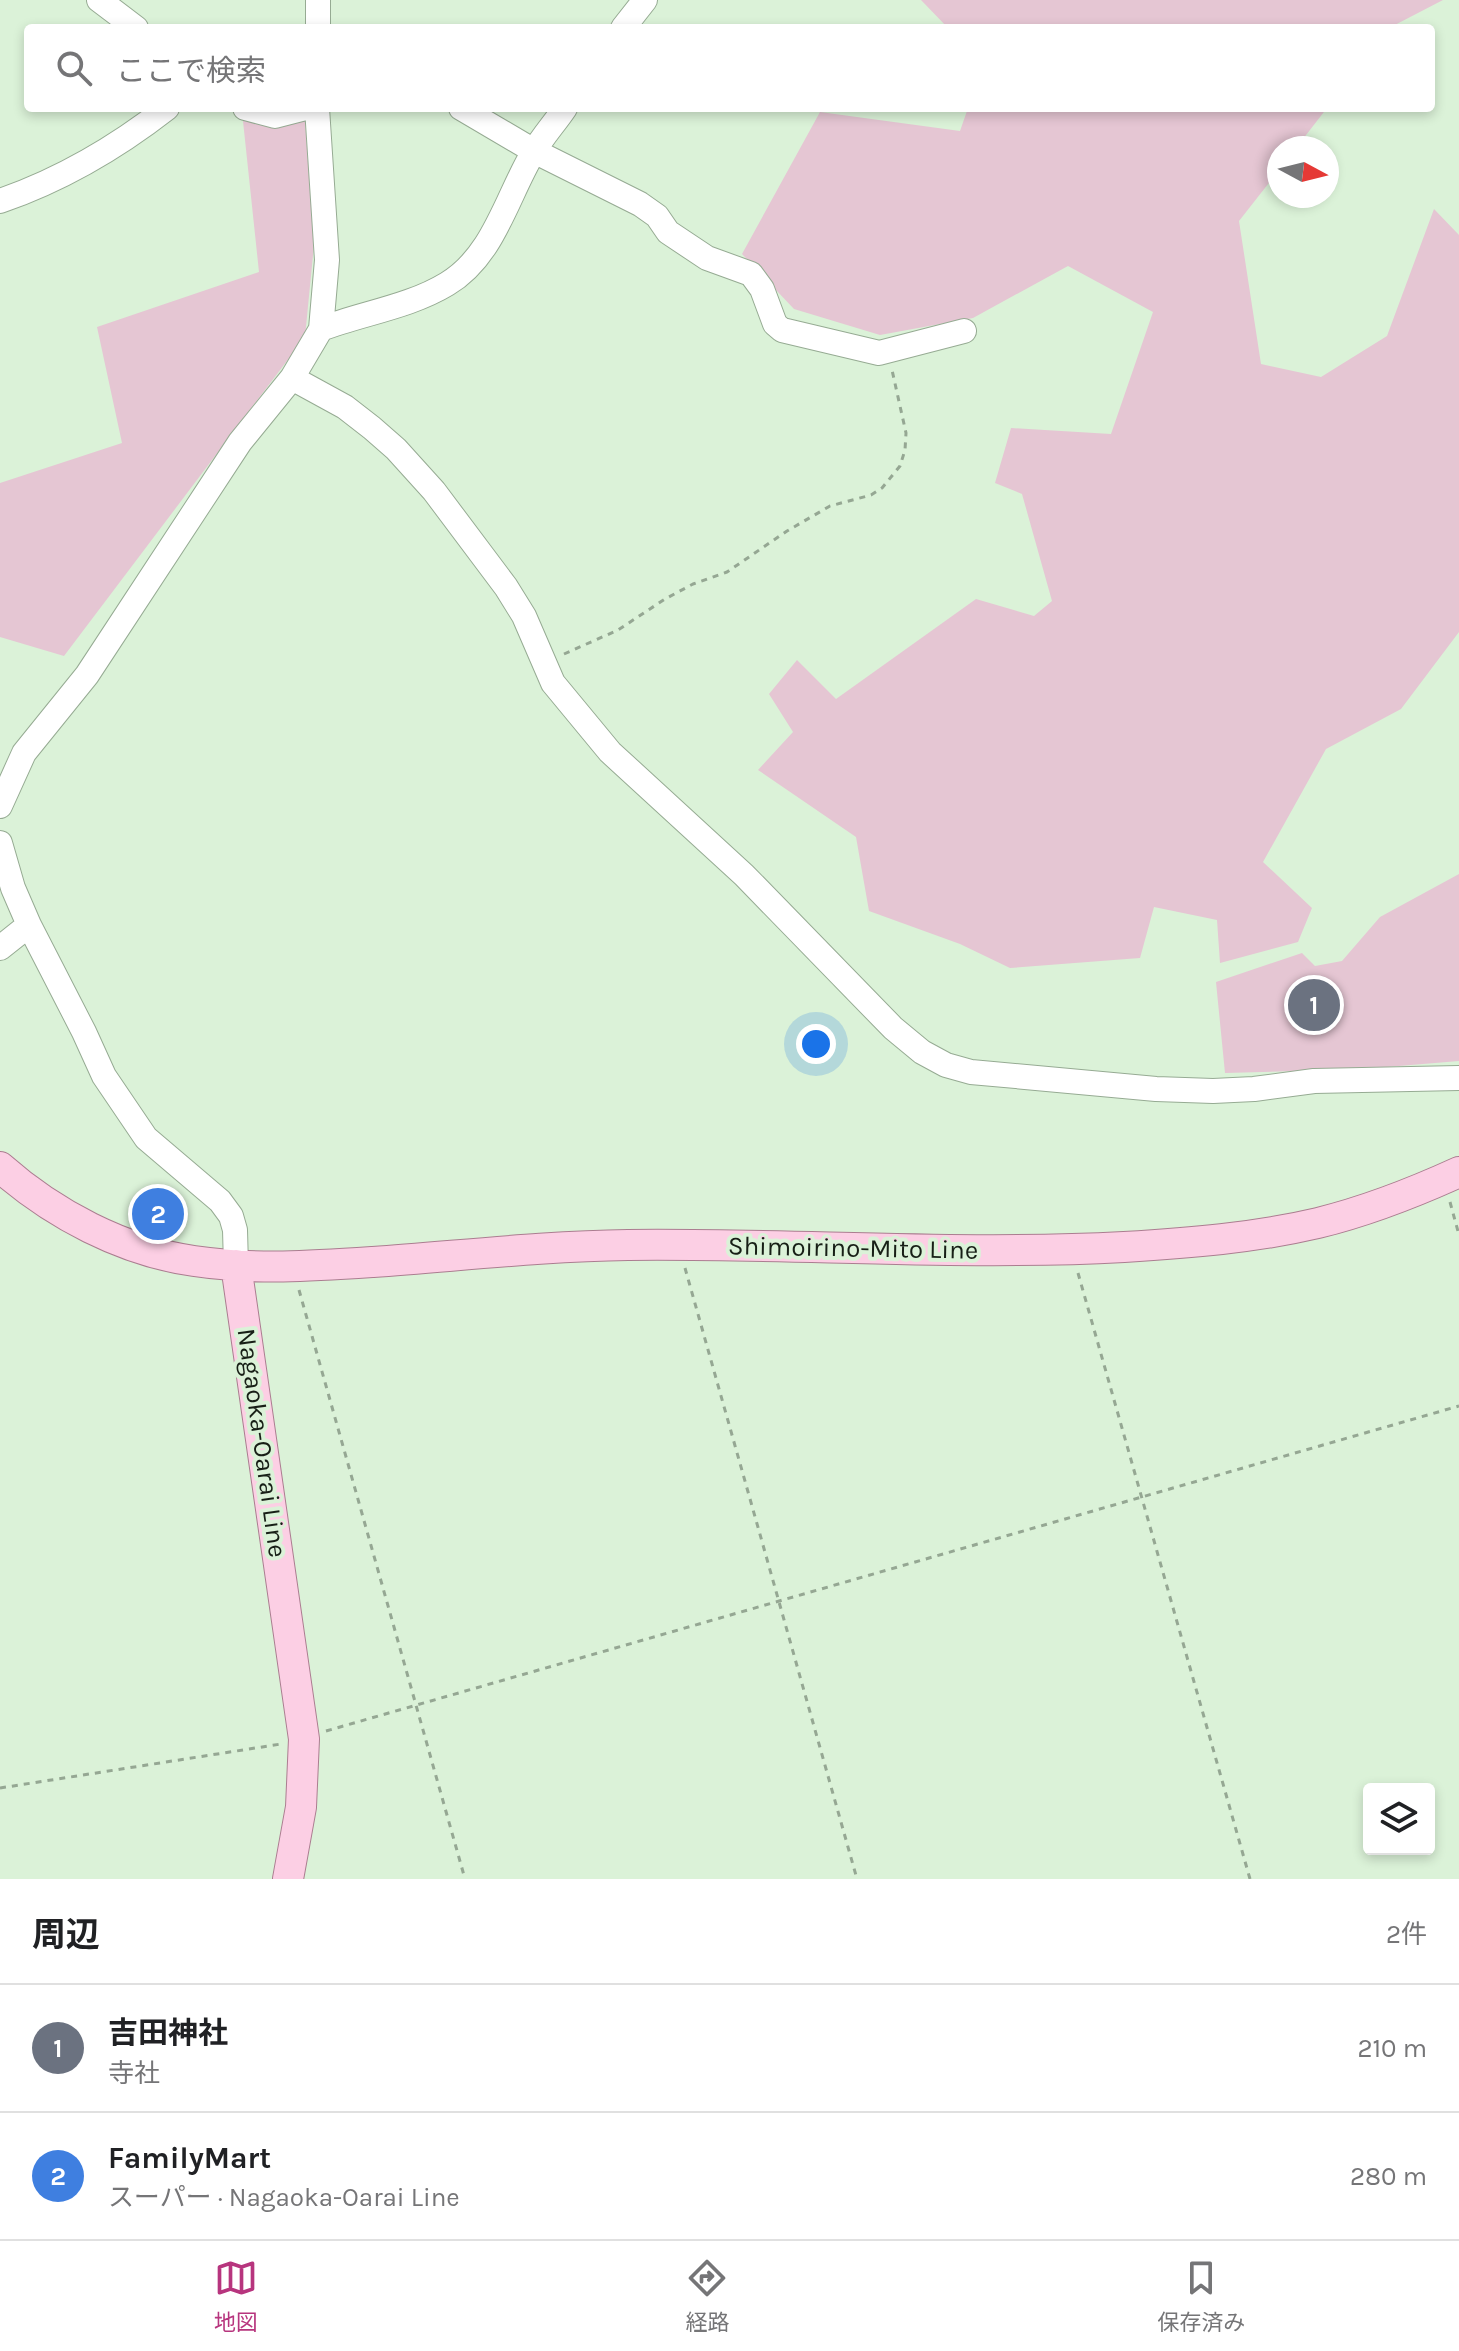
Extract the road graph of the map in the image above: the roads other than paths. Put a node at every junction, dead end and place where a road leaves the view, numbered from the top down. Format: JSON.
{"nodes":[{"id":1,"x":99,"y":0,"type":"edge"},
{"id":2,"x":318,"y":0,"type":"edge"},
{"id":3,"x":645,"y":0,"type":"edge"},
{"id":4,"x":131,"y":24,"type":"edge"},
{"id":5,"x":318,"y":24,"type":"edge"},
{"id":6,"x":626,"y":24,"type":"edge"},
{"id":7,"x":161,"y":112,"type":"edge"},
{"id":8,"x":260,"y":112,"type":"edge"},
{"id":9,"x":290,"y":112,"type":"edge"},
{"id":10,"x":317,"y":112,"type":"edge"},
{"id":11,"x":468,"y":112,"type":"edge"},
{"id":12,"x":562,"y":112,"type":"edge"},
{"id":13,"x":534,"y":151,"type":"junction"},
{"id":14,"x":0,"y":201,"type":"edge"},
{"id":15,"x":321,"y":329,"type":"junction"},
{"id":16,"x":964,"y":331,"type":"dead end"},
{"id":17,"x":292,"y":378,"type":"junction"},
{"id":18,"x":0,"y":804,"type":"edge"},
{"id":19,"x":0,"y":843,"type":"edge"},
{"id":20,"x":29,"y":925,"type":"junction"},
{"id":21,"x":0,"y":948,"type":"edge"},
{"id":22,"x":1459,"y":1078,"type":"edge"},
{"id":23,"x":0,"y":1167,"type":"edge"},
{"id":24,"x":1451,"y":1176,"type":"edge"},
{"id":25,"x":236,"y":1265,"type":"junction"},
{"id":26,"x":288,"y":1879,"type":"edge"}],
"edges":[{"from":1,"to":4,"type":"street"},
{"from":2,"to":5,"type":"street"},
{"from":3,"to":6,"type":"street"},
{"from":7,"to":14,"type":"street"},
{"from":8,"to":9,"type":"street"},
{"from":10,"to":15,"type":"street"},
{"from":11,"to":13,"type":"street"},
{"from":12,"to":13,"type":"street"},
{"from":13,"to":15,"type":"street"},
{"from":13,"to":16,"type":"street"},
{"from":15,"to":17,"type":"street"},
{"from":17,"to":18,"type":"street"},
{"from":17,"to":22,"type":"street"},
{"from":19,"to":20,"type":"street"},
{"from":20,"to":21,"type":"street"},
{"from":20,"to":25,"type":"street"},
{"from":23,"to":25,"type":"main road"},
{"from":24,"to":25,"type":"main road","name":"Shimoirino-Mito Line"},
{"from":25,"to":26,"type":"main road","name":"Nagaoka-Oarai Line"}]}
